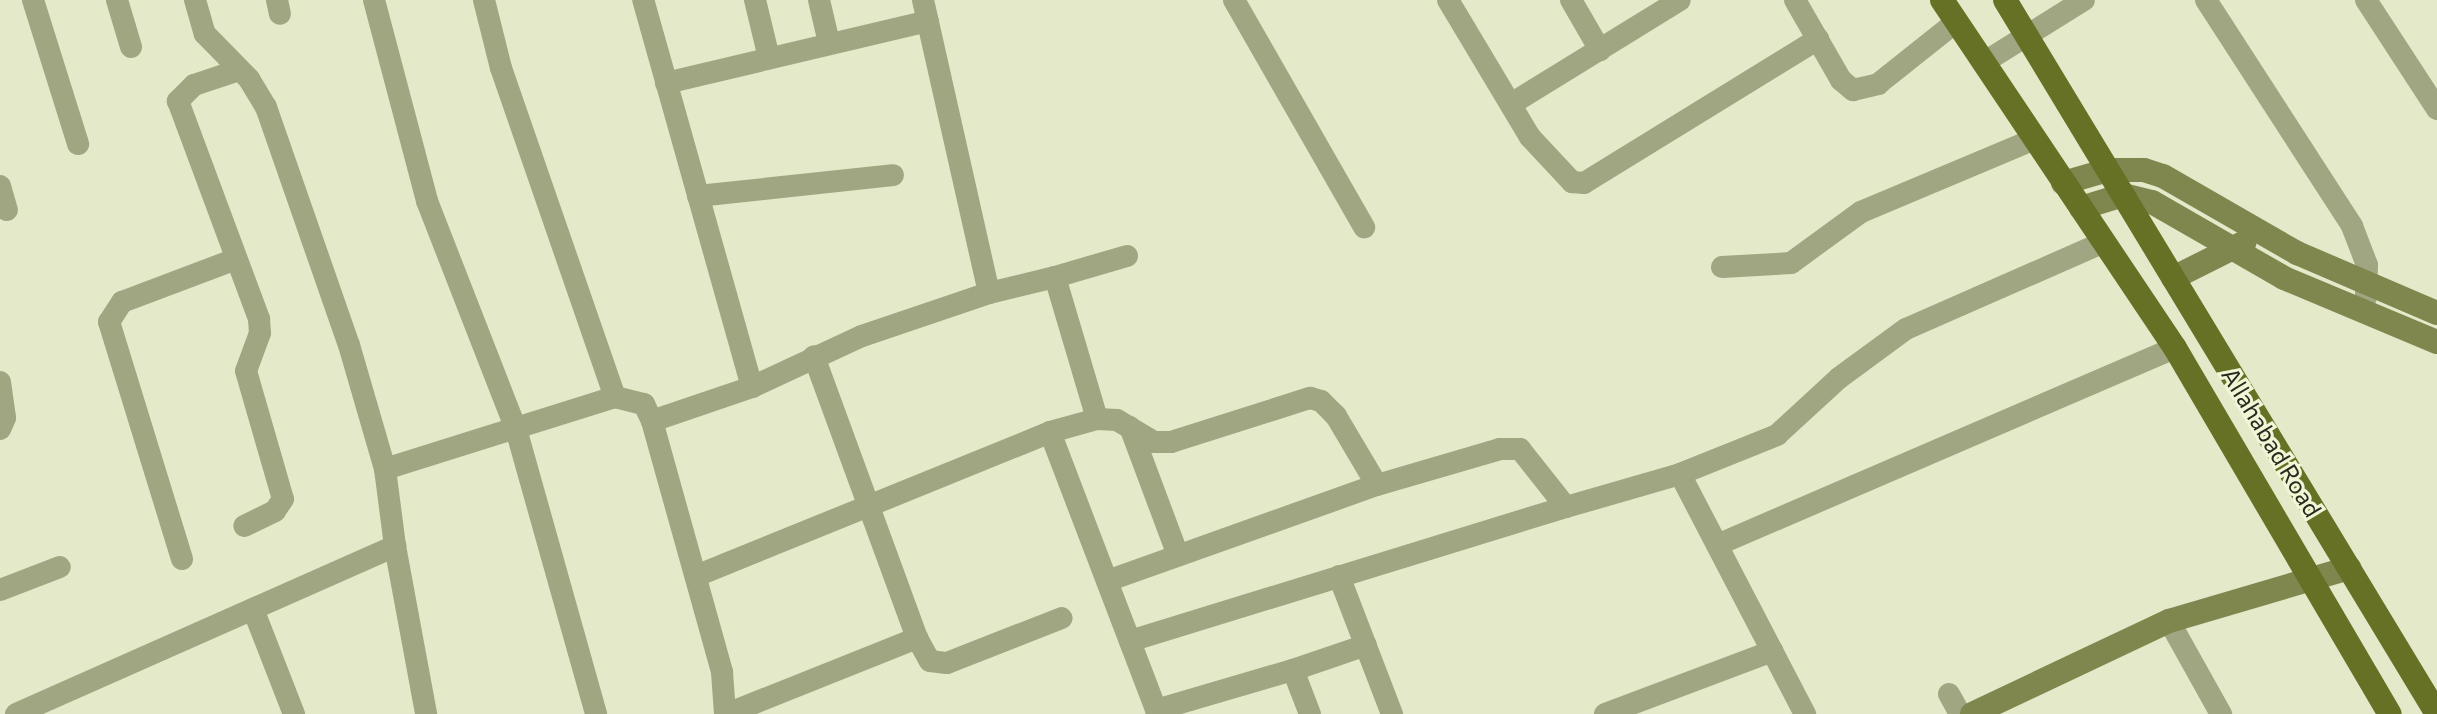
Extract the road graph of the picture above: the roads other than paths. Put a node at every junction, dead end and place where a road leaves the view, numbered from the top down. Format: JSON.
{"nodes":[{"id":1,"x":33,"y":0,"type":"edge"},
{"id":2,"x":117,"y":0,"type":"edge"},
{"id":3,"x":195,"y":0,"type":"edge"},
{"id":4,"x":374,"y":0,"type":"edge"},
{"id":5,"x":484,"y":0,"type":"edge"},
{"id":6,"x":643,"y":0,"type":"edge"},
{"id":7,"x":755,"y":0,"type":"edge"},
{"id":8,"x":819,"y":0,"type":"edge"},
{"id":9,"x":1234,"y":0,"type":"edge"},
{"id":10,"x":1448,"y":0,"type":"edge"},
{"id":11,"x":1571,"y":0,"type":"edge"},
{"id":12,"x":1680,"y":0,"type":"edge"},
{"id":13,"x":1795,"y":0,"type":"edge"},
{"id":14,"x":1942,"y":0,"type":"edge"},
{"id":15,"x":2005,"y":0,"type":"edge"},
{"id":16,"x":2084,"y":0,"type":"edge"},
{"id":17,"x":2206,"y":0,"type":"edge"},
{"id":18,"x":2366,"y":0,"type":"edge"},
{"id":19,"x":926,"y":11,"type":"edge"},
{"id":20,"x":1956,"y":22,"type":"junction"},
{"id":21,"x":2027,"y":36,"type":"junction"},
{"id":22,"x":1818,"y":39,"type":"junction"},
{"id":23,"x":829,"y":43,"type":"junction"},
{"id":24,"x":131,"y":47,"type":"dead end"},
{"id":25,"x":1600,"y":50,"type":"junction"},
{"id":26,"x":769,"y":58,"type":"junction"},
{"id":27,"x":1983,"y":63,"type":"junction"},
{"id":28,"x":239,"y":70,"type":"junction"},
{"id":29,"x":666,"y":83,"type":"junction"},
{"id":30,"x":1511,"y":104,"type":"junction"},
{"id":31,"x":2437,"y":109,"type":"edge"},
{"id":32,"x":2032,"y":140,"type":"junction"},
{"id":33,"x":78,"y":144,"type":"dead end"},
{"id":34,"x":2108,"y":170,"type":"junction"},
{"id":35,"x":893,"y":175,"type":"dead end"},
{"id":36,"x":2063,"y":183,"type":"junction"},
{"id":37,"x":0,"y":186,"type":"edge"},
{"id":38,"x":2123,"y":195,"type":"junction"},
{"id":39,"x":698,"y":196,"type":"junction"},
{"id":40,"x":2081,"y":208,"type":"junction"},
{"id":41,"x":7,"y":210,"type":"dead end"},
{"id":42,"x":1364,"y":227,"type":"dead end"},
{"id":43,"x":2258,"y":232,"type":"junction"},
{"id":44,"x":2104,"y":242,"type":"junction"},
{"id":45,"x":2236,"y":249,"type":"junction"},
{"id":46,"x":1127,"y":256,"type":"dead end"},
{"id":47,"x":236,"y":259,"type":"junction"},
{"id":48,"x":1722,"y":267,"type":"dead end"},
{"id":49,"x":1055,"y":277,"type":"junction"},
{"id":50,"x":2173,"y":278,"type":"junction"},
{"id":51,"x":2368,"y":287,"type":"junction"},
{"id":52,"x":989,"y":293,"type":"junction"},
{"id":53,"x":2437,"y":313,"type":"edge"},
{"id":54,"x":2363,"y":315,"type":"junction"},
{"id":55,"x":2437,"y":342,"type":"edge"},
{"id":56,"x":2175,"y":348,"type":"junction"},
{"id":57,"x":814,"y":356,"type":"junction"},
{"id":58,"x":0,"y":382,"type":"edge"},
{"id":59,"x":752,"y":387,"type":"junction"},
{"id":60,"x":615,"y":397,"type":"junction"},
{"id":61,"x":1097,"y":419,"type":"junction"},
{"id":62,"x":652,"y":421,"type":"junction"},
{"id":63,"x":1130,"y":427,"type":"junction"},
{"id":64,"x":0,"y":429,"type":"edge"},
{"id":65,"x":516,"y":429,"type":"junction"},
{"id":66,"x":1050,"y":432,"type":"junction"},
{"id":67,"x":385,"y":469,"type":"junction"},
{"id":68,"x":1680,"y":474,"type":"junction"},
{"id":69,"x":1377,"y":485,"type":"junction"},
{"id":70,"x":865,"y":505,"type":"junction"},
{"id":71,"x":1566,"y":507,"type":"junction"},
{"id":72,"x":244,"y":526,"type":"dead end"},
{"id":73,"x":1717,"y":545,"type":"junction"},
{"id":74,"x":395,"y":546,"type":"junction"},
{"id":75,"x":1177,"y":553,"type":"junction"},
{"id":76,"x":182,"y":559,"type":"dead end"},
{"id":77,"x":60,"y":567,"type":"dead end"},
{"id":78,"x":2349,"y":568,"type":"junction"},
{"id":79,"x":696,"y":576,"type":"junction"},
{"id":80,"x":1339,"y":576,"type":"junction"},
{"id":81,"x":2307,"y":578,"type":"junction"},
{"id":82,"x":1107,"y":581,"type":"junction"},
{"id":83,"x":0,"y":590,"type":"edge"},
{"id":84,"x":253,"y":609,"type":"junction"},
{"id":85,"x":1062,"y":618,"type":"dead end"},
{"id":86,"x":2169,"y":621,"type":"junction"},
{"id":87,"x":917,"y":638,"type":"junction"},
{"id":88,"x":1130,"y":641,"type":"junction"},
{"id":89,"x":1366,"y":645,"type":"junction"},
{"id":90,"x":1773,"y":651,"type":"junction"},
{"id":91,"x":1293,"y":670,"type":"junction"},
{"id":92,"x":1949,"y":694,"type":"dead end"},
{"id":93,"x":59,"y":705,"type":"edge"},
{"id":94,"x":1209,"y":705,"type":"edge"},
{"id":95,"x":1157,"y":712,"type":"edge"},
{"id":96,"x":16,"y":714,"type":"edge"},
{"id":97,"x":294,"y":714,"type":"edge"},
{"id":98,"x":426,"y":714,"type":"edge"},
{"id":99,"x":596,"y":714,"type":"edge"},
{"id":100,"x":726,"y":714,"type":"edge"},
{"id":101,"x":1310,"y":714,"type":"edge"},
{"id":102,"x":1392,"y":714,"type":"edge"},
{"id":103,"x":1605,"y":714,"type":"edge"},
{"id":104,"x":1805,"y":714,"type":"edge"},
{"id":105,"x":1960,"y":714,"type":"edge"},
{"id":106,"x":1972,"y":714,"type":"edge"},
{"id":107,"x":2221,"y":714,"type":"edge"},
{"id":108,"x":2390,"y":714,"type":"edge"},
{"id":109,"x":2437,"y":714,"type":"edge"}],
"edges":[{"from":1,"to":33,"type":"street"},
{"from":2,"to":24,"type":"street"},
{"from":3,"to":28,"type":"street"},
{"from":4,"to":65,"type":"street"},
{"from":5,"to":60,"type":"street"},
{"from":6,"to":29,"type":"street"},
{"from":7,"to":26,"type":"street"},
{"from":8,"to":23,"type":"street"},
{"from":9,"to":42,"type":"street"},
{"from":10,"to":30,"type":"street"},
{"from":11,"to":25,"type":"street"},
{"from":12,"to":25,"type":"street"},
{"from":13,"to":22,"type":"street"},
{"from":14,"to":20,"type":"main road"},
{"from":15,"to":21,"type":"main road","name":"Allahabad Road"},
{"from":16,"to":21,"type":"street"},
{"from":17,"to":51,"type":"street"},
{"from":18,"to":31,"type":"street"},
{"from":19,"to":23,"type":"street"},
{"from":19,"to":52,"type":"street"},
{"from":20,"to":22,"type":"street"},
{"from":20,"to":27,"type":"main road"},
{"from":21,"to":27,"type":"street"},
{"from":21,"to":34,"type":"main road","name":"Allahabad Road"},
{"from":22,"to":30,"type":"street"},
{"from":23,"to":26,"type":"street"},
{"from":25,"to":30,"type":"street"},
{"from":26,"to":29,"type":"street"},
{"from":27,"to":32,"type":"main road"},
{"from":28,"to":47,"type":"street"},
{"from":28,"to":67,"type":"street"},
{"from":29,"to":39,"type":"street"},
{"from":32,"to":36,"type":"main road"},
{"from":32,"to":48,"type":"street"},
{"from":34,"to":36,"type":"main road"},
{"from":34,"to":38,"type":"main road","name":"Allahabad Road"},
{"from":34,"to":43,"type":"main road"},
{"from":35,"to":39,"type":"street"},
{"from":36,"to":40,"type":"main road"},
{"from":37,"to":41,"type":"street"},
{"from":38,"to":40,"type":"main road"},
{"from":38,"to":45,"type":"main road"},
{"from":38,"to":50,"type":"main road","name":"Allahabad Road"},
{"from":39,"to":59,"type":"street"},
{"from":40,"to":44,"type":"main road"},
{"from":43,"to":45,"type":"main road"},
{"from":43,"to":51,"type":"main road"},
{"from":44,"to":56,"type":"main road"},
{"from":44,"to":68,"type":"street"},
{"from":45,"to":50,"type":"main road"},
{"from":45,"to":54,"type":"main road"},
{"from":46,"to":49,"type":"street"},
{"from":47,"to":72,"type":"street"},
{"from":47,"to":76,"type":"street"},
{"from":49,"to":52,"type":"street"},
{"from":49,"to":61,"type":"street"},
{"from":50,"to":78,"type":"main road","name":"Allahabad Road"},
{"from":51,"to":53,"type":"main road"},
{"from":51,"to":54,"type":"street"},
{"from":52,"to":57,"type":"street"},
{"from":54,"to":55,"type":"main road"},
{"from":56,"to":73,"type":"street"},
{"from":56,"to":81,"type":"main road"},
{"from":57,"to":59,"type":"street"},
{"from":57,"to":70,"type":"street"},
{"from":58,"to":64,"type":"street"},
{"from":59,"to":62,"type":"street"},
{"from":60,"to":62,"type":"street"},
{"from":60,"to":65,"type":"street"},
{"from":61,"to":63,"type":"street"},
{"from":61,"to":66,"type":"street"},
{"from":62,"to":79,"type":"street"},
{"from":63,"to":69,"type":"street"},
{"from":63,"to":75,"type":"street"},
{"from":65,"to":67,"type":"street"},
{"from":65,"to":99,"type":"street"},
{"from":66,"to":70,"type":"street"},
{"from":66,"to":82,"type":"street"},
{"from":67,"to":74,"type":"street"},
{"from":68,"to":71,"type":"street"},
{"from":68,"to":73,"type":"street"},
{"from":69,"to":71,"type":"street"},
{"from":69,"to":75,"type":"street"},
{"from":70,"to":79,"type":"street"},
{"from":70,"to":87,"type":"street"},
{"from":71,"to":80,"type":"street"},
{"from":73,"to":90,"type":"street"},
{"from":74,"to":84,"type":"street"},
{"from":74,"to":98,"type":"street"},
{"from":75,"to":82,"type":"street"},
{"from":77,"to":83,"type":"street"},
{"from":78,"to":81,"type":"main road"},
{"from":78,"to":109,"type":"main road","name":"Allahabad Road"},
{"from":79,"to":100,"type":"street"},
{"from":80,"to":88,"type":"street"},
{"from":80,"to":89,"type":"street"},
{"from":81,"to":86,"type":"main road"},
{"from":81,"to":108,"type":"main road"},
{"from":82,"to":88,"type":"street"},
{"from":84,"to":93,"type":"street"},
{"from":84,"to":97,"type":"street"},
{"from":85,"to":87,"type":"street"},
{"from":86,"to":106,"type":"main road"},
{"from":86,"to":107,"type":"street"},
{"from":87,"to":100,"type":"street"},
{"from":88,"to":95,"type":"street"},
{"from":89,"to":91,"type":"street"},
{"from":89,"to":102,"type":"street"},
{"from":90,"to":103,"type":"street"},
{"from":90,"to":104,"type":"street"},
{"from":91,"to":94,"type":"street"},
{"from":91,"to":101,"type":"street"},
{"from":92,"to":105,"type":"street"},
{"from":93,"to":96,"type":"street"},
{"from":94,"to":95,"type":"street"}]}
